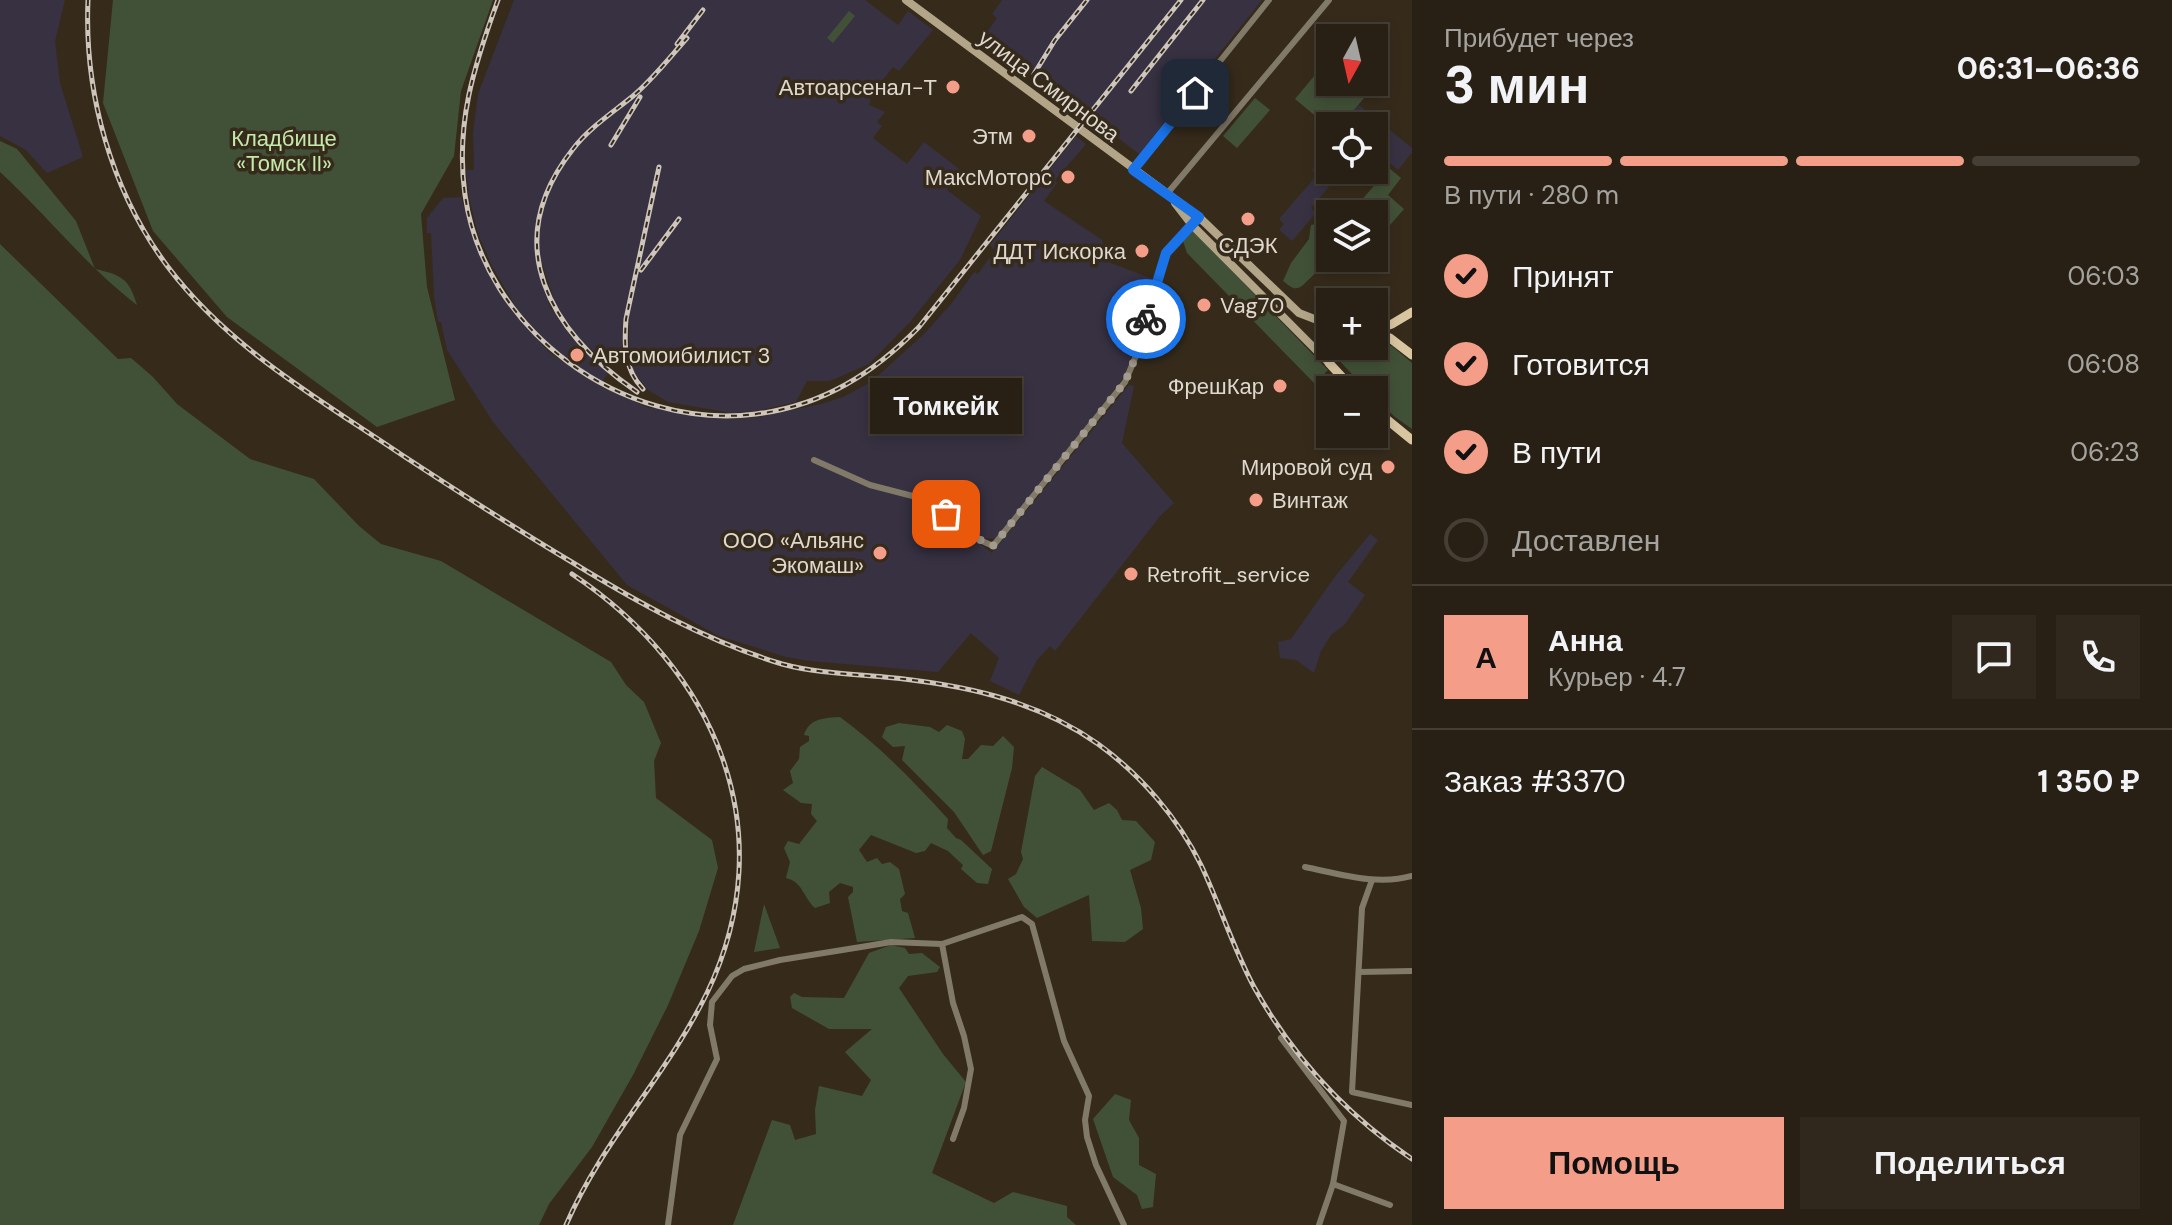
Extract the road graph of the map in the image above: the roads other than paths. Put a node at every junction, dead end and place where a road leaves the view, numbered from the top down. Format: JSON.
{"nodes":[{"id":1,"x":906,"y":0,"type":"edge"},
{"id":2,"x":1269,"y":0,"type":"edge"},
{"id":3,"x":1329,"y":0,"type":"edge"},
{"id":4,"x":1133,"y":170,"type":"junction"},
{"id":5,"x":1169,"y":197,"type":"junction"},
{"id":6,"x":1199,"y":217,"type":"junction"},
{"id":7,"x":1192,"y":225,"type":"junction"},
{"id":8,"x":1412,"y":312,"type":"edge"},
{"id":9,"x":1316,"y":321,"type":"edge"},
{"id":10,"x":1388,"y":326,"type":"edge"},
{"id":11,"x":1388,"y":337,"type":"edge"},
{"id":12,"x":1412,"y":355,"type":"edge"},
{"id":13,"x":1329,"y":360,"type":"edge"},
{"id":14,"x":1329,"y":363,"type":"junction"},
{"id":15,"x":1341,"y":376,"type":"edge"},
{"id":16,"x":1388,"y":420,"type":"edge"},
{"id":17,"x":1401,"y":431,"type":"junction"},
{"id":18,"x":1412,"y":433,"type":"edge"},
{"id":19,"x":1412,"y":440,"type":"edge"},
{"id":20,"x":814,"y":460,"type":"dead end"},
{"id":21,"x":1305,"y":867,"type":"dead end"},
{"id":22,"x":1412,"y":876,"type":"edge"},
{"id":23,"x":1372,"y":880,"type":"junction"},
{"id":24,"x":942,"y":944,"type":"junction"},
{"id":25,"x":1412,"y":971,"type":"edge"},
{"id":26,"x":1359,"y":972,"type":"junction"},
{"id":27,"x":1281,"y":1038,"type":"dead end"},
{"id":28,"x":1412,"y":1105,"type":"edge"},
{"id":29,"x":953,"y":1139,"type":"dead end"},
{"id":30,"x":1333,"y":1184,"type":"junction"},
{"id":31,"x":1390,"y":1205,"type":"dead end"},
{"id":32,"x":668,"y":1225,"type":"edge"},
{"id":33,"x":1124,"y":1225,"type":"edge"},
{"id":34,"x":1319,"y":1225,"type":"edge"}],
"edges":[{"from":1,"to":4,"type":"main road","name":"улица Смирнова"},
{"from":2,"to":4,"type":"street"},
{"from":3,"to":5,"type":"street"},
{"from":4,"to":5,"type":"main road","name":"улица Смирнова"},
{"from":5,"to":6,"type":"main road","name":"улица Смирнова"},
{"from":5,"to":7,"type":"main road","name":"улица Смирнова"},
{"from":6,"to":7,"type":"street"},
{"from":6,"to":9,"type":"main road","name":"улица Смирнова"},
{"from":7,"to":14,"type":"main road","name":"улица Смирнова"},
{"from":7,"to":20,"type":"street"},
{"from":8,"to":10,"type":"main road"},
{"from":11,"to":12,"type":"main road"},
{"from":13,"to":14,"type":"main road"},
{"from":14,"to":15,"type":"main road"},
{"from":16,"to":17,"type":"main road"},
{"from":17,"to":18,"type":"main road"},
{"from":17,"to":19,"type":"main road"},
{"from":21,"to":23,"type":"street"},
{"from":22,"to":23,"type":"street"},
{"from":23,"to":26,"type":"street"},
{"from":24,"to":29,"type":"street"},
{"from":24,"to":32,"type":"street"},
{"from":24,"to":33,"type":"street"},
{"from":25,"to":26,"type":"street"},
{"from":26,"to":28,"type":"street"},
{"from":27,"to":30,"type":"street"},
{"from":30,"to":31,"type":"street"},
{"from":30,"to":34,"type":"street"}]}
